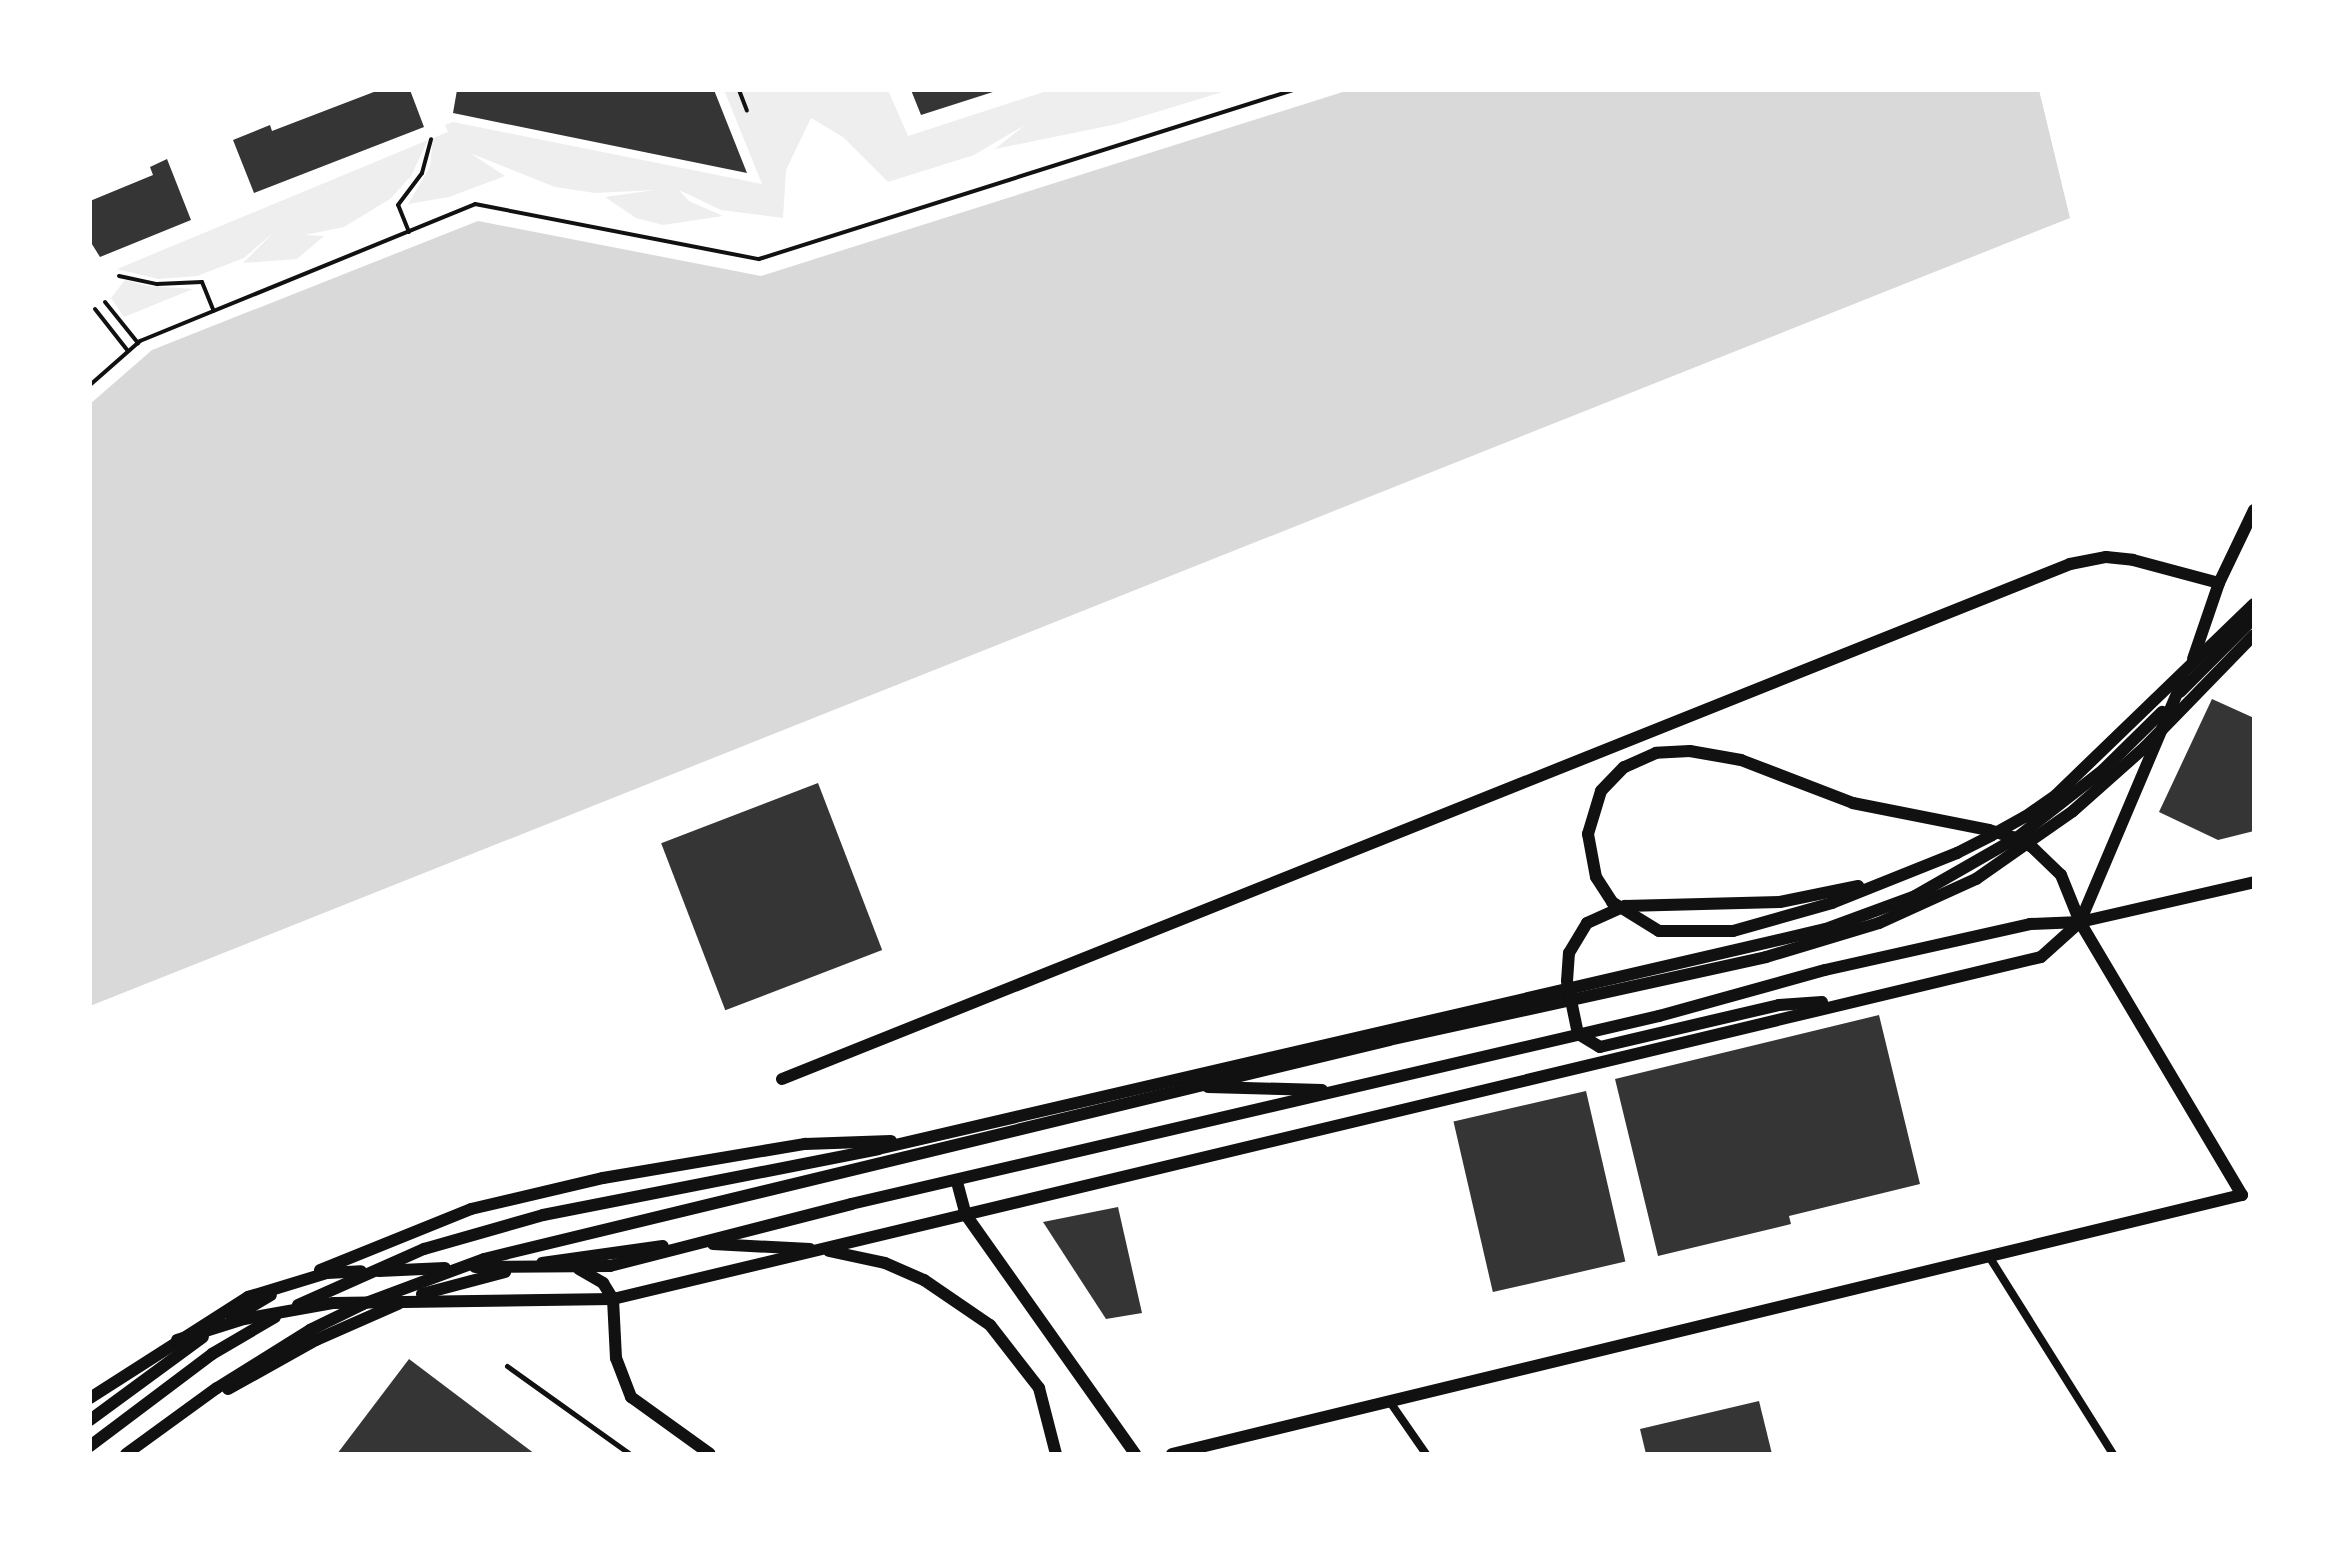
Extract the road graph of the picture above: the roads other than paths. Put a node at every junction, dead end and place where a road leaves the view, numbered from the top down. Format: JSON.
{"nodes":[{"id":1,"x":2254,"y":510,"type":"edge"},
{"id":2,"x":2219,"y":583,"type":"junction"},
{"id":3,"x":2254,"y":593,"type":"edge"},
{"id":4,"x":2254,"y":604,"type":"edge"},
{"id":5,"x":2254,"y":618,"type":"edge"},
{"id":6,"x":2254,"y":635,"type":"edge"},
{"id":7,"x":2254,"y":882,"type":"edge"},
{"id":8,"x":2080,"y":922,"type":"junction"},
{"id":9,"x":1861,"y":999,"type":"junction"},
{"id":10,"x":1578,"y":1034,"type":"junction"},
{"id":11,"x":782,"y":1079,"type":"dead end"},
{"id":12,"x":1341,"y":1091,"type":"junction"},
{"id":13,"x":957,"y":1182,"type":"junction"},
{"id":14,"x":2248,"y":1194,"type":"edge"},
{"id":15,"x":966,"y":1215,"type":"junction"},
{"id":16,"x":1990,"y":1258,"type":"junction"},
{"id":17,"x":578,"y":1269,"type":"junction"},
{"id":18,"x":613,"y":1299,"type":"junction"},
{"id":19,"x":177,"y":1340,"type":"junction"},
{"id":20,"x":507,"y":1366,"type":"dead end"},
{"id":21,"x":90,"y":1398,"type":"edge"},
{"id":22,"x":1390,"y":1402,"type":"junction"},
{"id":23,"x":176,"y":1417,"type":"junction"},
{"id":24,"x":90,"y":1420,"type":"edge"},
{"id":25,"x":90,"y":1446,"type":"edge"},
{"id":26,"x":126,"y":1454,"type":"edge"},
{"id":27,"x":630,"y":1454,"type":"edge"},
{"id":28,"x":710,"y":1454,"type":"edge"},
{"id":29,"x":1056,"y":1454,"type":"edge"},
{"id":30,"x":1135,"y":1454,"type":"edge"},
{"id":31,"x":1172,"y":1454,"type":"edge"},
{"id":32,"x":1426,"y":1454,"type":"edge"},
{"id":33,"x":2113,"y":1454,"type":"edge"}],
"edges":[{"from":1,"to":2,"type":"street"},
{"from":2,"to":8,"type":"street"},
{"from":2,"to":11,"type":"street"},
{"from":3,"to":10,"type":"street"},
{"from":4,"to":8,"type":"street"},
{"from":5,"to":25,"type":"street"},
{"from":6,"to":23,"type":"street"},
{"from":7,"to":8,"type":"street"},
{"from":8,"to":9,"type":"street"},
{"from":8,"to":10,"type":"street"},
{"from":8,"to":14,"type":"street"},
{"from":9,"to":10,"type":"street"},
{"from":9,"to":15,"type":"street"},
{"from":10,"to":12,"type":"street"},
{"from":12,"to":13,"type":"street"},
{"from":12,"to":24,"type":"street"},
{"from":13,"to":15,"type":"street"},
{"from":13,"to":17,"type":"street"},
{"from":14,"to":16,"type":"street"},
{"from":15,"to":18,"type":"street"},
{"from":15,"to":30,"type":"street"},
{"from":16,"to":22,"type":"street"},
{"from":16,"to":33,"type":"street"},
{"from":17,"to":18,"type":"street"},
{"from":17,"to":19,"type":"street"},
{"from":18,"to":19,"type":"street"},
{"from":18,"to":28,"type":"street"},
{"from":19,"to":21,"type":"street"},
{"from":20,"to":27,"type":"lane"},
{"from":22,"to":31,"type":"street"},
{"from":22,"to":32,"type":"street"},
{"from":23,"to":26,"type":"street"},
{"from":23,"to":29,"type":"street"}]}
